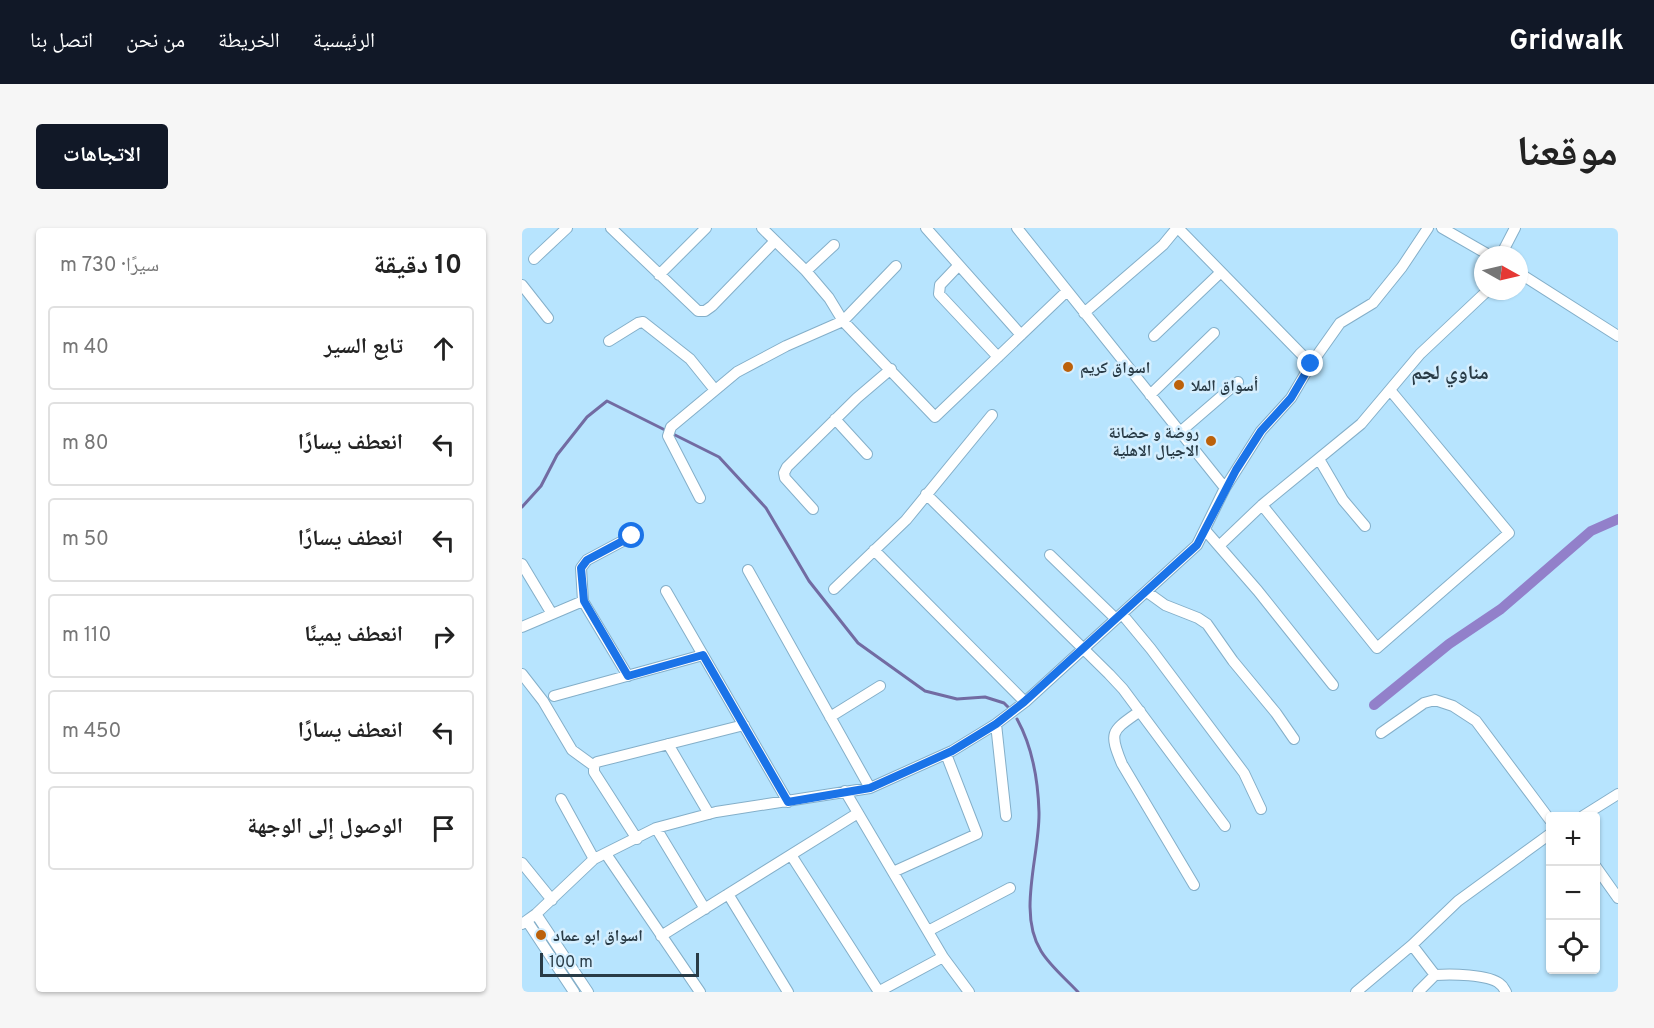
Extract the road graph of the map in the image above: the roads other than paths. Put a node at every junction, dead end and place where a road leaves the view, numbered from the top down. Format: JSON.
{"nodes":[{"id":1,"x":567,"y":228,"type":"edge"},
{"id":2,"x":706,"y":228,"type":"edge"},
{"id":3,"x":762,"y":228,"type":"edge"},
{"id":4,"x":927,"y":228,"type":"edge"},
{"id":5,"x":1017,"y":228,"type":"edge"},
{"id":6,"x":1178,"y":228,"type":"edge"},
{"id":7,"x":1428,"y":228,"type":"edge"},
{"id":8,"x":1442,"y":228,"type":"edge"},
{"id":9,"x":1515,"y":228,"type":"edge"},
{"id":10,"x":615,"y":229,"type":"edge"},
{"id":11,"x":775,"y":241,"type":"junction"},
{"id":12,"x":834,"y":245,"type":"dead end"},
{"id":13,"x":1506,"y":246,"type":"edge"},
{"id":14,"x":1474,"y":247,"type":"edge"},
{"id":15,"x":534,"y":259,"type":"dead end"},
{"id":16,"x":959,"y":265,"type":"junction"},
{"id":17,"x":896,"y":266,"type":"dead end"},
{"id":18,"x":806,"y":271,"type":"junction"},
{"id":19,"x":1221,"y":272,"type":"junction"},
{"id":20,"x":659,"y":275,"type":"junction"},
{"id":21,"x":1528,"y":279,"type":"edge"},
{"id":22,"x":522,"y":285,"type":"edge"},
{"id":23,"x":1067,"y":291,"type":"junction"},
{"id":24,"x":1477,"y":300,"type":"edge"},
{"id":25,"x":1084,"y":313,"type":"junction"},
{"id":26,"x":548,"y":318,"type":"dead end"},
{"id":27,"x":843,"y":321,"type":"junction"},
{"id":28,"x":1214,"y":333,"type":"dead end"},
{"id":29,"x":1021,"y":335,"type":"junction"},
{"id":30,"x":1154,"y":336,"type":"dead end"},
{"id":31,"x":1618,"y":336,"type":"edge"},
{"id":32,"x":609,"y":341,"type":"dead end"},
{"id":33,"x":998,"y":357,"type":"junction"},
{"id":34,"x":1311,"y":364,"type":"junction"},
{"id":35,"x":891,"y":369,"type":"junction"},
{"id":36,"x":1238,"y":382,"type":"dead end"},
{"id":37,"x":715,"y":390,"type":"junction"},
{"id":38,"x":1390,"y":390,"type":"junction"},
{"id":39,"x":1150,"y":395,"type":"junction"},
{"id":40,"x":992,"y":415,"type":"dead end"},
{"id":41,"x":835,"y":419,"type":"junction"},
{"id":42,"x":1180,"y":432,"type":"junction"},
{"id":43,"x":867,"y":454,"type":"dead end"},
{"id":44,"x":1319,"y":459,"type":"junction"},
{"id":45,"x":1225,"y":488,"type":"junction"},
{"id":46,"x":927,"y":494,"type":"junction"},
{"id":47,"x":700,"y":498,"type":"dead end"},
{"id":48,"x":1262,"y":505,"type":"junction"},
{"id":49,"x":813,"y":509,"type":"dead end"},
{"id":50,"x":1365,"y":526,"type":"dead end"},
{"id":51,"x":1205,"y":530,"type":"junction"},
{"id":52,"x":632,"y":536,"type":"dead end"},
{"id":53,"x":1219,"y":546,"type":"junction"},
{"id":54,"x":874,"y":550,"type":"junction"},
{"id":55,"x":1050,"y":555,"type":"dead end"},
{"id":56,"x":522,"y":564,"type":"edge"},
{"id":57,"x":748,"y":570,"type":"dead end"},
{"id":58,"x":834,"y":589,"type":"dead end"},
{"id":59,"x":666,"y":591,"type":"dead end"},
{"id":60,"x":1148,"y":592,"type":"junction"},
{"id":61,"x":584,"y":601,"type":"junction"},
{"id":62,"x":552,"y":614,"type":"junction"},
{"id":63,"x":1119,"y":617,"type":"junction"},
{"id":64,"x":522,"y":627,"type":"edge"},
{"id":65,"x":1083,"y":649,"type":"junction"},
{"id":66,"x":703,"y":655,"type":"junction"},
{"id":67,"x":522,"y":674,"type":"edge"},
{"id":68,"x":628,"y":676,"type":"junction"},
{"id":69,"x":1332,"y":685,"type":"dead end"},
{"id":70,"x":880,"y":686,"type":"dead end"},
{"id":71,"x":554,"y":696,"type":"dead end"},
{"id":72,"x":1024,"y":702,"type":"junction"},
{"id":73,"x":1140,"y":711,"type":"junction"},
{"id":74,"x":830,"y":717,"type":"junction"},
{"id":75,"x":996,"y":724,"type":"junction"},
{"id":76,"x":744,"y":725,"type":"junction"},
{"id":77,"x":1381,"y":733,"type":"dead end"},
{"id":78,"x":1294,"y":740,"type":"dead end"},
{"id":79,"x":668,"y":744,"type":"junction"},
{"id":80,"x":946,"y":754,"type":"junction"},
{"id":81,"x":594,"y":766,"type":"junction"},
{"id":82,"x":870,"y":788,"type":"junction"},
{"id":83,"x":845,"y":791,"type":"junction"},
{"id":84,"x":1618,"y":794,"type":"edge"},
{"id":85,"x":561,"y":799,"type":"dead end"},
{"id":86,"x":788,"y":802,"type":"junction"},
{"id":87,"x":1261,"y":809,"type":"dead end"},
{"id":88,"x":1589,"y":812,"type":"edge"},
{"id":89,"x":858,"y":813,"type":"junction"},
{"id":90,"x":1546,"y":813,"type":"edge"},
{"id":91,"x":709,"y":814,"type":"junction"},
{"id":92,"x":1006,"y":816,"type":"dead end"},
{"id":93,"x":1225,"y":826,"type":"dead end"},
{"id":94,"x":656,"y":828,"type":"junction"},
{"id":95,"x":1546,"y":838,"type":"edge"},
{"id":96,"x":637,"y":839,"type":"junction"},
{"id":97,"x":606,"y":854,"type":"junction"},
{"id":98,"x":791,"y":855,"type":"junction"},
{"id":99,"x":594,"y":859,"type":"junction"},
{"id":100,"x":522,"y":863,"type":"edge"},
{"id":101,"x":893,"y":872,"type":"junction"},
{"id":102,"x":1600,"y":873,"type":"edge"},
{"id":103,"x":1194,"y":885,"type":"dead end"},
{"id":104,"x":1010,"y":888,"type":"dead end"},
{"id":105,"x":728,"y":894,"type":"junction"},
{"id":106,"x":1618,"y":898,"type":"edge"},
{"id":107,"x":552,"y":900,"type":"junction"},
{"id":108,"x":705,"y":909,"type":"junction"},
{"id":109,"x":528,"y":920,"type":"edge"},
{"id":110,"x":928,"y":932,"type":"junction"},
{"id":111,"x":661,"y":936,"type":"junction"},
{"id":112,"x":1412,"y":945,"type":"junction"},
{"id":113,"x":943,"y":957,"type":"junction"},
{"id":114,"x":1435,"y":975,"type":"junction"},
{"id":115,"x":574,"y":992,"type":"edge"},
{"id":116,"x":588,"y":992,"type":"edge"},
{"id":117,"x":700,"y":992,"type":"edge"},
{"id":118,"x":788,"y":992,"type":"edge"},
{"id":119,"x":878,"y":992,"type":"edge"},
{"id":120,"x":969,"y":992,"type":"edge"},
{"id":121,"x":1356,"y":992,"type":"edge"},
{"id":122,"x":1418,"y":992,"type":"edge"},
{"id":123,"x":1506,"y":992,"type":"edge"}],
"edges":[{"from":1,"to":15,"type":"street"},
{"from":2,"to":20,"type":"street"},
{"from":3,"to":11,"type":"street"},
{"from":4,"to":16,"type":"street"},
{"from":5,"to":23,"type":"street"},
{"from":6,"to":19,"type":"street"},
{"from":6,"to":25,"type":"street"},
{"from":7,"to":34,"type":"street"},
{"from":8,"to":14,"type":"street"},
{"from":9,"to":13,"type":"street"},
{"from":10,"to":20,"type":"street"},
{"from":11,"to":18,"type":"street"},
{"from":11,"to":20,"type":"street"},
{"from":12,"to":18,"type":"street"},
{"from":16,"to":29,"type":"street"},
{"from":16,"to":33,"type":"street"},
{"from":17,"to":27,"type":"street"},
{"from":18,"to":27,"type":"street"},
{"from":19,"to":30,"type":"street"},
{"from":19,"to":34,"type":"street"},
{"from":21,"to":31,"type":"street"},
{"from":22,"to":26,"type":"street"},
{"from":23,"to":25,"type":"street"},
{"from":23,"to":29,"type":"street"},
{"from":24,"to":38,"type":"street"},
{"from":25,"to":39,"type":"street"},
{"from":27,"to":35,"type":"street"},
{"from":27,"to":37,"type":"street"},
{"from":28,"to":39,"type":"street"},
{"from":29,"to":33,"type":"street"},
{"from":32,"to":37,"type":"street"},
{"from":33,"to":35,"type":"street"},
{"from":34,"to":45,"type":"street"},
{"from":35,"to":41,"type":"street"},
{"from":36,"to":42,"type":"street"},
{"from":37,"to":47,"type":"street"},
{"from":38,"to":44,"type":"street"},
{"from":38,"to":48,"type":"street"},
{"from":39,"to":42,"type":"street"},
{"from":40,"to":46,"type":"street"},
{"from":41,"to":43,"type":"street"},
{"from":41,"to":49,"type":"street"},
{"from":42,"to":45,"type":"street"},
{"from":44,"to":48,"type":"street"},
{"from":44,"to":50,"type":"street"},
{"from":45,"to":51,"type":"street"},
{"from":46,"to":54,"type":"street"},
{"from":46,"to":65,"type":"street"},
{"from":48,"to":53,"type":"street"},
{"from":51,"to":53,"type":"street"},
{"from":51,"to":60,"type":"street"},
{"from":52,"to":61,"type":"street"},
{"from":53,"to":69,"type":"street"},
{"from":54,"to":58,"type":"street"},
{"from":54,"to":72,"type":"street"},
{"from":55,"to":63,"type":"street"},
{"from":56,"to":62,"type":"street"},
{"from":57,"to":74,"type":"street"},
{"from":59,"to":66,"type":"street"},
{"from":60,"to":63,"type":"street"},
{"from":60,"to":78,"type":"street"},
{"from":61,"to":62,"type":"street"},
{"from":61,"to":68,"type":"street"},
{"from":62,"to":64,"type":"street"},
{"from":63,"to":65,"type":"street"},
{"from":63,"to":87,"type":"street"},
{"from":65,"to":72,"type":"street"},
{"from":65,"to":73,"type":"street"},
{"from":66,"to":68,"type":"street"},
{"from":66,"to":76,"type":"street"},
{"from":67,"to":81,"type":"street"},
{"from":68,"to":71,"type":"street"},
{"from":70,"to":74,"type":"street"},
{"from":72,"to":75,"type":"street"},
{"from":73,"to":93,"type":"street"},
{"from":73,"to":103,"type":"street"},
{"from":74,"to":82,"type":"street"},
{"from":75,"to":80,"type":"street"},
{"from":75,"to":92,"type":"street"},
{"from":76,"to":79,"type":"street"},
{"from":76,"to":86,"type":"street"},
{"from":77,"to":90,"type":"street"},
{"from":79,"to":81,"type":"street"},
{"from":79,"to":91,"type":"street"},
{"from":80,"to":82,"type":"street"},
{"from":80,"to":101,"type":"street"},
{"from":81,"to":96,"type":"street"},
{"from":82,"to":83,"type":"street"},
{"from":83,"to":86,"type":"street"},
{"from":83,"to":89,"type":"street"},
{"from":84,"to":88,"type":"street"},
{"from":85,"to":99,"type":"street"},
{"from":86,"to":91,"type":"street"},
{"from":89,"to":98,"type":"street"},
{"from":89,"to":101,"type":"street"},
{"from":91,"to":94,"type":"street"},
{"from":94,"to":96,"type":"street"},
{"from":94,"to":108,"type":"street"},
{"from":95,"to":112,"type":"street"},
{"from":96,"to":97,"type":"street"},
{"from":97,"to":99,"type":"street"},
{"from":97,"to":111,"type":"street"},
{"from":98,"to":105,"type":"street"},
{"from":98,"to":119,"type":"street"},
{"from":99,"to":107,"type":"street"},
{"from":100,"to":107,"type":"street"},
{"from":101,"to":110,"type":"street"},
{"from":102,"to":106,"type":"street"},
{"from":104,"to":110,"type":"street"},
{"from":105,"to":108,"type":"street"},
{"from":105,"to":118,"type":"street"},
{"from":107,"to":109,"type":"street"},
{"from":108,"to":111,"type":"street"},
{"from":109,"to":115,"type":"street"},
{"from":109,"to":116,"type":"street"},
{"from":110,"to":113,"type":"street"},
{"from":111,"to":117,"type":"street"},
{"from":112,"to":114,"type":"street"},
{"from":112,"to":121,"type":"street"},
{"from":113,"to":119,"type":"street"},
{"from":113,"to":120,"type":"street"},
{"from":114,"to":122,"type":"street"},
{"from":114,"to":123,"type":"street"}]}
